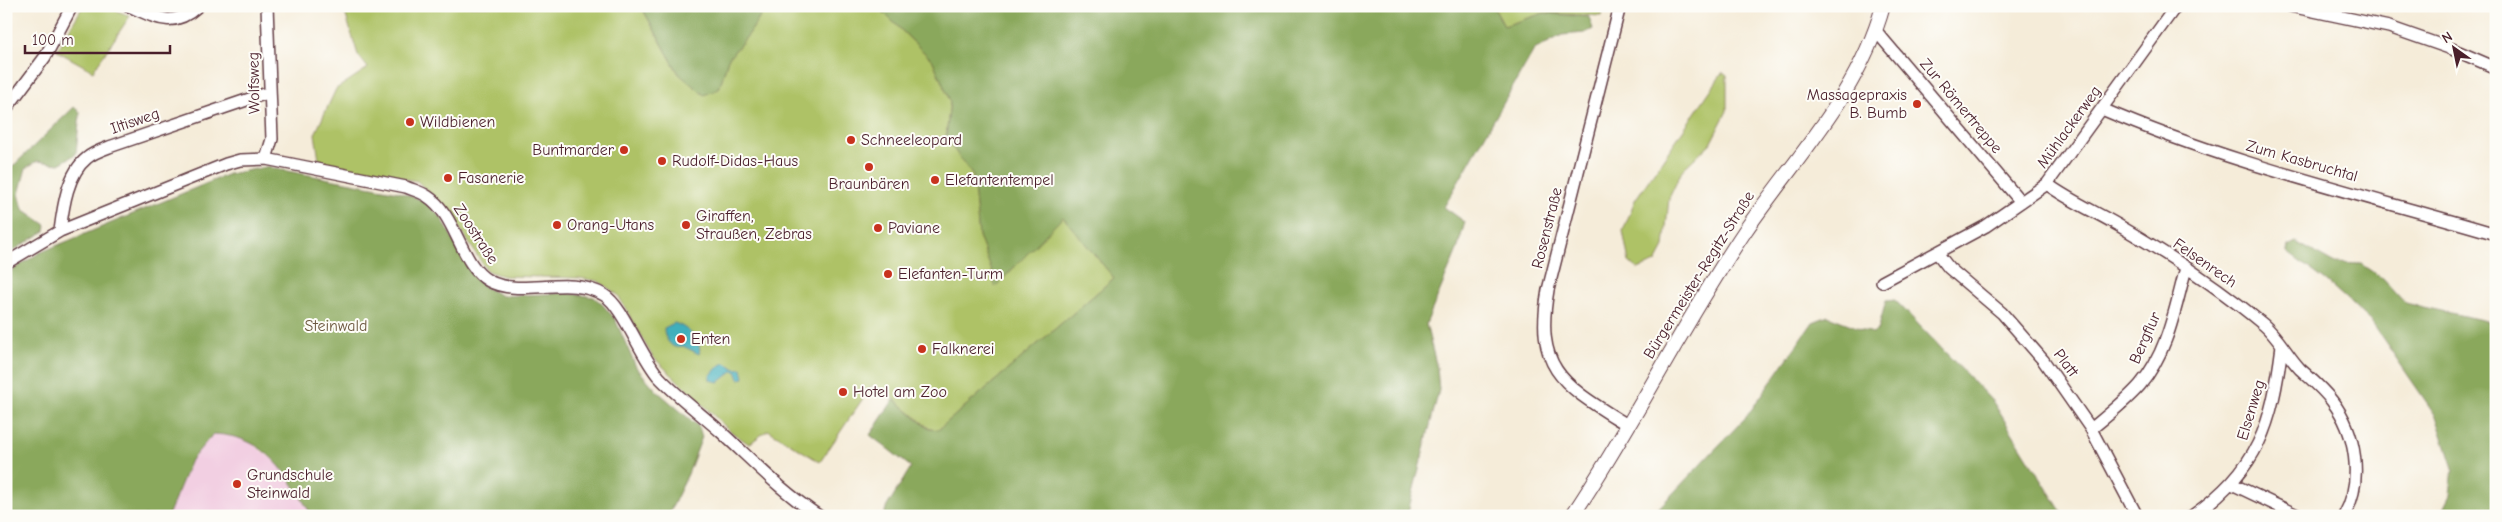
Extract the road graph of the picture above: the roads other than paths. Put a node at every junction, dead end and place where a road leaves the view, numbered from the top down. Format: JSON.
{"nodes":[{"id":1,"x":72,"y":6,"type":"edge"},
{"id":2,"x":198,"y":6,"type":"edge"},
{"id":3,"x":267,"y":6,"type":"edge"},
{"id":4,"x":1620,"y":6,"type":"edge"},
{"id":5,"x":1883,"y":6,"type":"edge"},
{"id":6,"x":2176,"y":6,"type":"edge"},
{"id":7,"x":2290,"y":6,"type":"edge"},
{"id":8,"x":133,"y":7,"type":"edge"},
{"id":9,"x":1876,"y":31,"type":"junction"},
{"id":10,"x":2496,"y":68,"type":"edge"},
{"id":11,"x":270,"y":92,"type":"junction"},
{"id":12,"x":6,"y":109,"type":"edge"},
{"id":13,"x":2102,"y":109,"type":"junction"},
{"id":14,"x":266,"y":159,"type":"junction"},
{"id":15,"x":2047,"y":184,"type":"junction"},
{"id":16,"x":2021,"y":202,"type":"junction"},
{"id":17,"x":60,"y":231,"type":"junction"},
{"id":18,"x":2496,"y":234,"type":"edge"},
{"id":19,"x":1938,"y":254,"type":"junction"},
{"id":20,"x":6,"y":263,"type":"edge"},
{"id":21,"x":2186,"y":268,"type":"junction"},
{"id":22,"x":1882,"y":282,"type":"dead end"},
{"id":23,"x":2282,"y":346,"type":"junction"},
{"id":24,"x":1627,"y":425,"type":"junction"},
{"id":25,"x":2091,"y":429,"type":"junction"},
{"id":26,"x":2232,"y":484,"type":"junction"},
{"id":27,"x":1573,"y":514,"type":"edge"},
{"id":28,"x":819,"y":516,"type":"edge"},
{"id":29,"x":2137,"y":516,"type":"edge"},
{"id":30,"x":2192,"y":516,"type":"edge"},
{"id":31,"x":2299,"y":516,"type":"edge"},
{"id":32,"x":2344,"y":516,"type":"edge"}],
"edges":[{"from":1,"to":12,"type":"street"},
{"from":2,"to":8,"type":"street"},
{"from":3,"to":11,"type":"street","name":"Wolfsweg"},
{"from":4,"to":24,"type":"street","name":"Rosenstraße"},
{"from":5,"to":9,"type":"street","name":"Bürgermeister-Regitz-Straße"},
{"from":6,"to":13,"type":"street","name":"Mühlackerweg"},
{"from":7,"to":10,"type":"street"},
{"from":9,"to":16,"type":"street","name":"Zur Römertreppe"},
{"from":9,"to":24,"type":"street","name":"Bürgermeister-Regitz-Straße"},
{"from":11,"to":14,"type":"street","name":"Wolfsweg"},
{"from":11,"to":17,"type":"street","name":"Iltisweg"},
{"from":13,"to":15,"type":"street","name":"Mühlackerweg"},
{"from":13,"to":18,"type":"street","name":"Zum Kasbruchtal"},
{"from":14,"to":17,"type":"street","name":"Zoostraße"},
{"from":14,"to":28,"type":"street","name":"Zoostraße"},
{"from":15,"to":16,"type":"street","name":"Mühlackerweg"},
{"from":15,"to":21,"type":"street","name":"Felsenrech"},
{"from":16,"to":19,"type":"street","name":"Mühlackerweg"},
{"from":17,"to":20,"type":"street","name":"Zoostraße"},
{"from":19,"to":22,"type":"street","name":"Mühlackerweg"},
{"from":19,"to":25,"type":"street","name":"Platt"},
{"from":21,"to":23,"type":"street","name":"Felsenrech"},
{"from":21,"to":25,"type":"street","name":"Bergflur"},
{"from":23,"to":26,"type":"street","name":"Elsenweg"},
{"from":23,"to":32,"type":"street","name":"Felsenrech"},
{"from":24,"to":27,"type":"street","name":"Bürgermeister-Regitz-Straße"},
{"from":25,"to":29,"type":"street","name":"Platt"},
{"from":26,"to":30,"type":"street","name":"Elsenweg"},
{"from":26,"to":31,"type":"street"}]}
